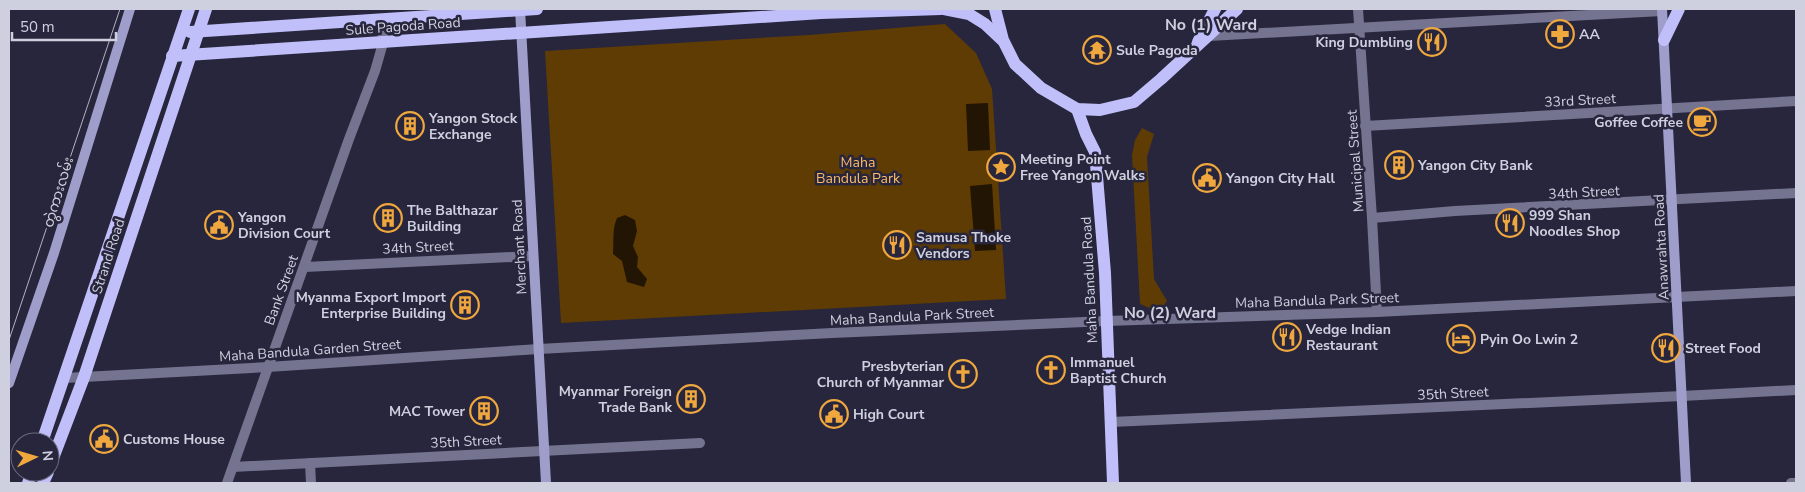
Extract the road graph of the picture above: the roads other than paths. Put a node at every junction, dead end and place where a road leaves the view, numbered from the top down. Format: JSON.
{"nodes":[{"id":1,"x":130,"y":9,"type":"edge"},
{"id":2,"x":189,"y":9,"type":"edge"},
{"id":3,"x":206,"y":9,"type":"edge"},
{"id":4,"x":520,"y":9,"type":"edge"},
{"id":5,"x":537,"y":9,"type":"edge"},
{"id":6,"x":943,"y":9,"type":"edge"},
{"id":7,"x":995,"y":9,"type":"edge"},
{"id":8,"x":1215,"y":9,"type":"edge"},
{"id":9,"x":1238,"y":9,"type":"edge"},
{"id":10,"x":1358,"y":9,"type":"edge"},
{"id":11,"x":1679,"y":9,"type":"edge"},
{"id":12,"x":1662,"y":10,"type":"edge"},
{"id":13,"x":382,"y":20,"type":"junction"},
{"id":14,"x":1360,"y":28,"type":"junction"},
{"id":15,"x":181,"y":32,"type":"junction"},
{"id":16,"x":197,"y":32,"type":"junction"},
{"id":17,"x":522,"y":33,"type":"junction"},
{"id":18,"x":1209,"y":36,"type":"junction"},
{"id":19,"x":1003,"y":40,"type":"junction"},
{"id":20,"x":1664,"y":40,"type":"junction"},
{"id":21,"x":384,"y":43,"type":"junction"},
{"id":22,"x":1194,"y":48,"type":"junction"},
{"id":23,"x":190,"y":55,"type":"junction"},
{"id":24,"x":172,"y":56,"type":"junction"},
{"id":25,"x":1796,"y":101,"type":"edge"},
{"id":26,"x":1076,"y":109,"type":"junction"},
{"id":27,"x":1668,"y":109,"type":"junction"},
{"id":28,"x":1365,"y":126,"type":"junction"},
{"id":29,"x":1796,"y":193,"type":"edge"},
{"id":30,"x":1672,"y":201,"type":"junction"},
{"id":31,"x":1372,"y":218,"type":"junction"},
{"id":32,"x":533,"y":256,"type":"junction"},
{"id":33,"x":305,"y":267,"type":"junction"},
{"id":34,"x":1796,"y":290,"type":"edge"},
{"id":35,"x":1677,"y":297,"type":"junction"},
{"id":36,"x":1377,"y":312,"type":"junction"},
{"id":37,"x":1107,"y":321,"type":"junction"},
{"id":38,"x":538,"y":348,"type":"junction"},
{"id":39,"x":268,"y":367,"type":"junction"},
{"id":40,"x":84,"y":377,"type":"junction"},
{"id":41,"x":65,"y":378,"type":"junction"},
{"id":42,"x":9,"y":383,"type":"edge"},
{"id":43,"x":1796,"y":390,"type":"edge"},
{"id":44,"x":1682,"y":396,"type":"junction"},
{"id":45,"x":1116,"y":422,"type":"junction"},
{"id":46,"x":46,"y":432,"type":"edge"},
{"id":47,"x":60,"y":440,"type":"edge"},
{"id":48,"x":700,"y":443,"type":"dead end"},
{"id":49,"x":544,"y":451,"type":"junction"},
{"id":50,"x":310,"y":463,"type":"junction"},
{"id":51,"x":233,"y":467,"type":"junction"},
{"id":52,"x":227,"y":483,"type":"edge"},
{"id":53,"x":311,"y":483,"type":"edge"},
{"id":54,"x":546,"y":483,"type":"edge"},
{"id":55,"x":1113,"y":483,"type":"edge"},
{"id":56,"x":1686,"y":483,"type":"edge"},
{"id":57,"x":1791,"y":483,"type":"edge"},
{"id":58,"x":1796,"y":483,"type":"edge"}],
"edges":[{"from":1,"to":42,"type":"main road","name":"တွဲကားလမ်း"},
{"from":2,"to":15,"type":"main road","name":"Strand Road"},
{"from":3,"to":16,"type":"main road","name":"Strand Road"},
{"from":4,"to":5,"type":"main road","name":"Sule Pagoda Road"},
{"from":4,"to":13,"type":"main road","name":"Sule Pagoda Road"},
{"from":4,"to":17,"type":"main road","name":"Merchant Road"},
{"from":6,"to":17,"type":"main road","name":"Sule Pagoda Road"},
{"from":6,"to":19,"type":"main road","name":"Sule Pagoda Road"},
{"from":7,"to":19,"type":"main road"},
{"from":8,"to":22,"type":"main road"},
{"from":9,"to":18,"type":"main road"},
{"from":10,"to":14,"type":"street","name":"Municipal Street"},
{"from":11,"to":20,"type":"main road"},
{"from":12,"to":14,"type":"street"},
{"from":12,"to":20,"type":"main road","name":"Anawrahta Road"},
{"from":13,"to":16,"type":"main road","name":"Sule Pagoda Road"},
{"from":13,"to":21,"type":"street","name":"Bank Street"},
{"from":14,"to":18,"type":"street"},
{"from":14,"to":28,"type":"street","name":"Municipal Street"},
{"from":15,"to":16,"type":"main road","name":"Sule Pagoda Road"},
{"from":15,"to":24,"type":"main road","name":"Strand Road"},
{"from":16,"to":23,"type":"main road","name":"Strand Road"},
{"from":17,"to":21,"type":"main road","name":"Sule Pagoda Road"},
{"from":17,"to":32,"type":"main road","name":"Merchant Road"},
{"from":18,"to":22,"type":"main road"},
{"from":19,"to":26,"type":"main road"},
{"from":20,"to":27,"type":"main road","name":"Anawrahta Road"},
{"from":21,"to":23,"type":"main road","name":"Sule Pagoda Road"},
{"from":21,"to":33,"type":"street","name":"Bank Street"},
{"from":22,"to":26,"type":"main road"},
{"from":23,"to":24,"type":"main road"},
{"from":23,"to":40,"type":"main road","name":"Strand Road"},
{"from":24,"to":41,"type":"main road","name":"Strand Road"},
{"from":25,"to":27,"type":"street","name":"33rd Street"},
{"from":26,"to":37,"type":"main road","name":"Maha Bandula Road"},
{"from":27,"to":28,"type":"street","name":"33rd Street"},
{"from":27,"to":30,"type":"main road","name":"Anawrahta Road"},
{"from":28,"to":31,"type":"street","name":"Municipal Street"},
{"from":29,"to":30,"type":"street","name":"34th Street"},
{"from":30,"to":31,"type":"street","name":"34th Street"},
{"from":30,"to":35,"type":"main road","name":"Anawrahta Road"},
{"from":31,"to":36,"type":"street","name":"Municipal Street"},
{"from":32,"to":33,"type":"street","name":"34th Street"},
{"from":32,"to":38,"type":"main road","name":"Merchant Road"},
{"from":33,"to":39,"type":"street","name":"Bank Street"},
{"from":34,"to":35,"type":"street","name":"Maha Bandula Park Street"},
{"from":35,"to":36,"type":"street","name":"Maha Bandula Park Street"},
{"from":35,"to":44,"type":"main road","name":"Anawrahta Road"},
{"from":36,"to":37,"type":"street","name":"Maha Bandula Park Street"},
{"from":37,"to":38,"type":"street","name":"Maha Bandula Park Street"},
{"from":37,"to":45,"type":"main road","name":"Maha Bandula Road"},
{"from":38,"to":39,"type":"street","name":"Maha Bandula Garden Street"},
{"from":38,"to":49,"type":"main road","name":"Merchant Road"},
{"from":39,"to":40,"type":"street","name":"Maha Bandula Garden Street"},
{"from":39,"to":51,"type":"street","name":"Bank Street"},
{"from":40,"to":41,"type":"street","name":"Maha Bandula Garden Street"},
{"from":40,"to":47,"type":"main road","name":"Strand Road"},
{"from":41,"to":46,"type":"main road","name":"Strand Road"},
{"from":43,"to":44,"type":"street","name":"35th Street"},
{"from":44,"to":45,"type":"street","name":"35th Street"},
{"from":44,"to":56,"type":"main road","name":"Anawrahta Road"},
{"from":45,"to":55,"type":"main road","name":"Maha Bandula Road"},
{"from":48,"to":49,"type":"street","name":"35th Street"},
{"from":49,"to":50,"type":"street","name":"35th Street"},
{"from":49,"to":54,"type":"main road","name":"Merchant Road"},
{"from":50,"to":51,"type":"street","name":"35th Street"},
{"from":50,"to":53,"type":"street"},
{"from":51,"to":52,"type":"street","name":"Bank Street"},
{"from":57,"to":58,"type":"street"}]}
